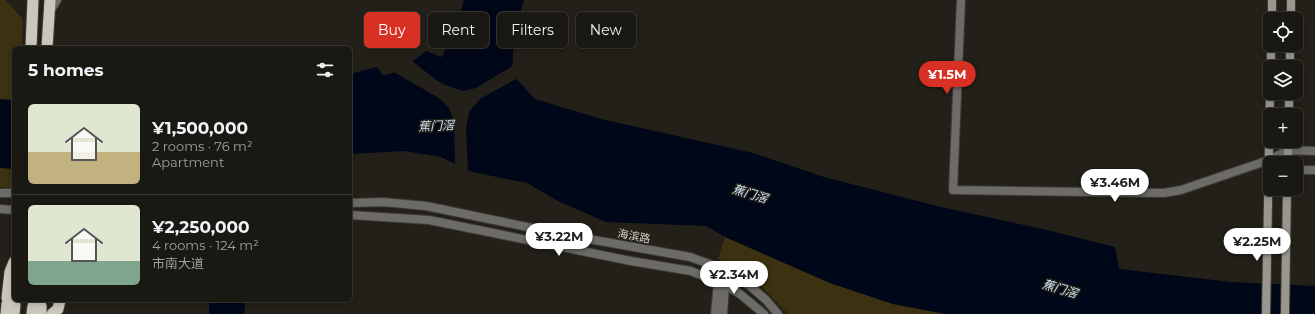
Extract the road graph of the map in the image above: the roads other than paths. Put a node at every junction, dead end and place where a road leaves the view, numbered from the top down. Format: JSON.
{"nodes":[{"id":1,"x":50,"y":0,"type":"edge"},
{"id":2,"x":57,"y":0,"type":"edge"},
{"id":3,"x":961,"y":0,"type":"edge"},
{"id":4,"x":1272,"y":0,"type":"edge"},
{"id":5,"x":1291,"y":0,"type":"edge"},
{"id":6,"x":33,"y":1,"type":"edge"},
{"id":7,"x":1272,"y":12,"type":"edge"},
{"id":8,"x":1291,"y":12,"type":"edge"},
{"id":9,"x":49,"y":14,"type":"junction"},
{"id":10,"x":31,"y":46,"type":"edge"},
{"id":11,"x":47,"y":46,"type":"edge"},
{"id":12,"x":1270,"y":100,"type":"edge"},
{"id":13,"x":1288,"y":150,"type":"junction"},
{"id":14,"x":1315,"y":151,"type":"edge"},
{"id":15,"x":1271,"y":156,"type":"edge"},
{"id":16,"x":1280,"y":156,"type":"edge"},
{"id":17,"x":1288,"y":156,"type":"edge"},
{"id":18,"x":1263,"y":164,"type":"edge"},
{"id":19,"x":1303,"y":170,"type":"edge"},
{"id":20,"x":1315,"y":170,"type":"edge"},
{"id":21,"x":0,"y":193,"type":"edge"},
{"id":22,"x":12,"y":193,"type":"edge"},
{"id":23,"x":1269,"y":196,"type":"edge"},
{"id":24,"x":1287,"y":196,"type":"edge"},
{"id":25,"x":352,"y":203,"type":"edge"},
{"id":26,"x":0,"y":209,"type":"edge"},
{"id":27,"x":12,"y":210,"type":"edge"},
{"id":28,"x":352,"y":215,"type":"edge"},
{"id":29,"x":12,"y":267,"type":"edge"},
{"id":30,"x":726,"y":270,"type":"junction"},
{"id":31,"x":722,"y":283,"type":"junction"},
{"id":32,"x":60,"y":302,"type":"edge"},
{"id":33,"x":10,"y":307,"type":"edge"},
{"id":34,"x":52,"y":314,"type":"edge"},
{"id":35,"x":715,"y":314,"type":"edge"},
{"id":36,"x":723,"y":314,"type":"edge"},
{"id":37,"x":764,"y":314,"type":"edge"},
{"id":38,"x":778,"y":314,"type":"edge"},
{"id":39,"x":1266,"y":314,"type":"edge"},
{"id":40,"x":1285,"y":314,"type":"edge"}],
"edges":[{"from":1,"to":9,"type":"highway"},
{"from":2,"to":9,"type":"street"},
{"from":3,"to":18,"type":"street"},
{"from":4,"to":7,"type":"main road"},
{"from":5,"to":8,"type":"main road"},
{"from":6,"to":10,"type":"highway"},
{"from":9,"to":11,"type":"highway"},
{"from":12,"to":15,"type":"main road"},
{"from":13,"to":14,"type":"street"},
{"from":13,"to":16,"type":"street"},
{"from":13,"to":17,"type":"main road"},
{"from":19,"to":20,"type":"street"},
{"from":21,"to":22,"type":"street"},
{"from":23,"to":39,"type":"main road"},
{"from":24,"to":40,"type":"main road"},
{"from":25,"to":30,"type":"street","name":"海滨路"},
{"from":26,"to":27,"type":"street"},
{"from":28,"to":31,"type":"street"},
{"from":29,"to":33,"type":"highway"},
{"from":30,"to":31,"type":"street"},
{"from":30,"to":38,"type":"street","name":"海滨路"},
{"from":31,"to":35,"type":"street"},
{"from":31,"to":36,"type":"street"},
{"from":31,"to":37,"type":"street"},
{"from":32,"to":34,"type":"highway"}]}
